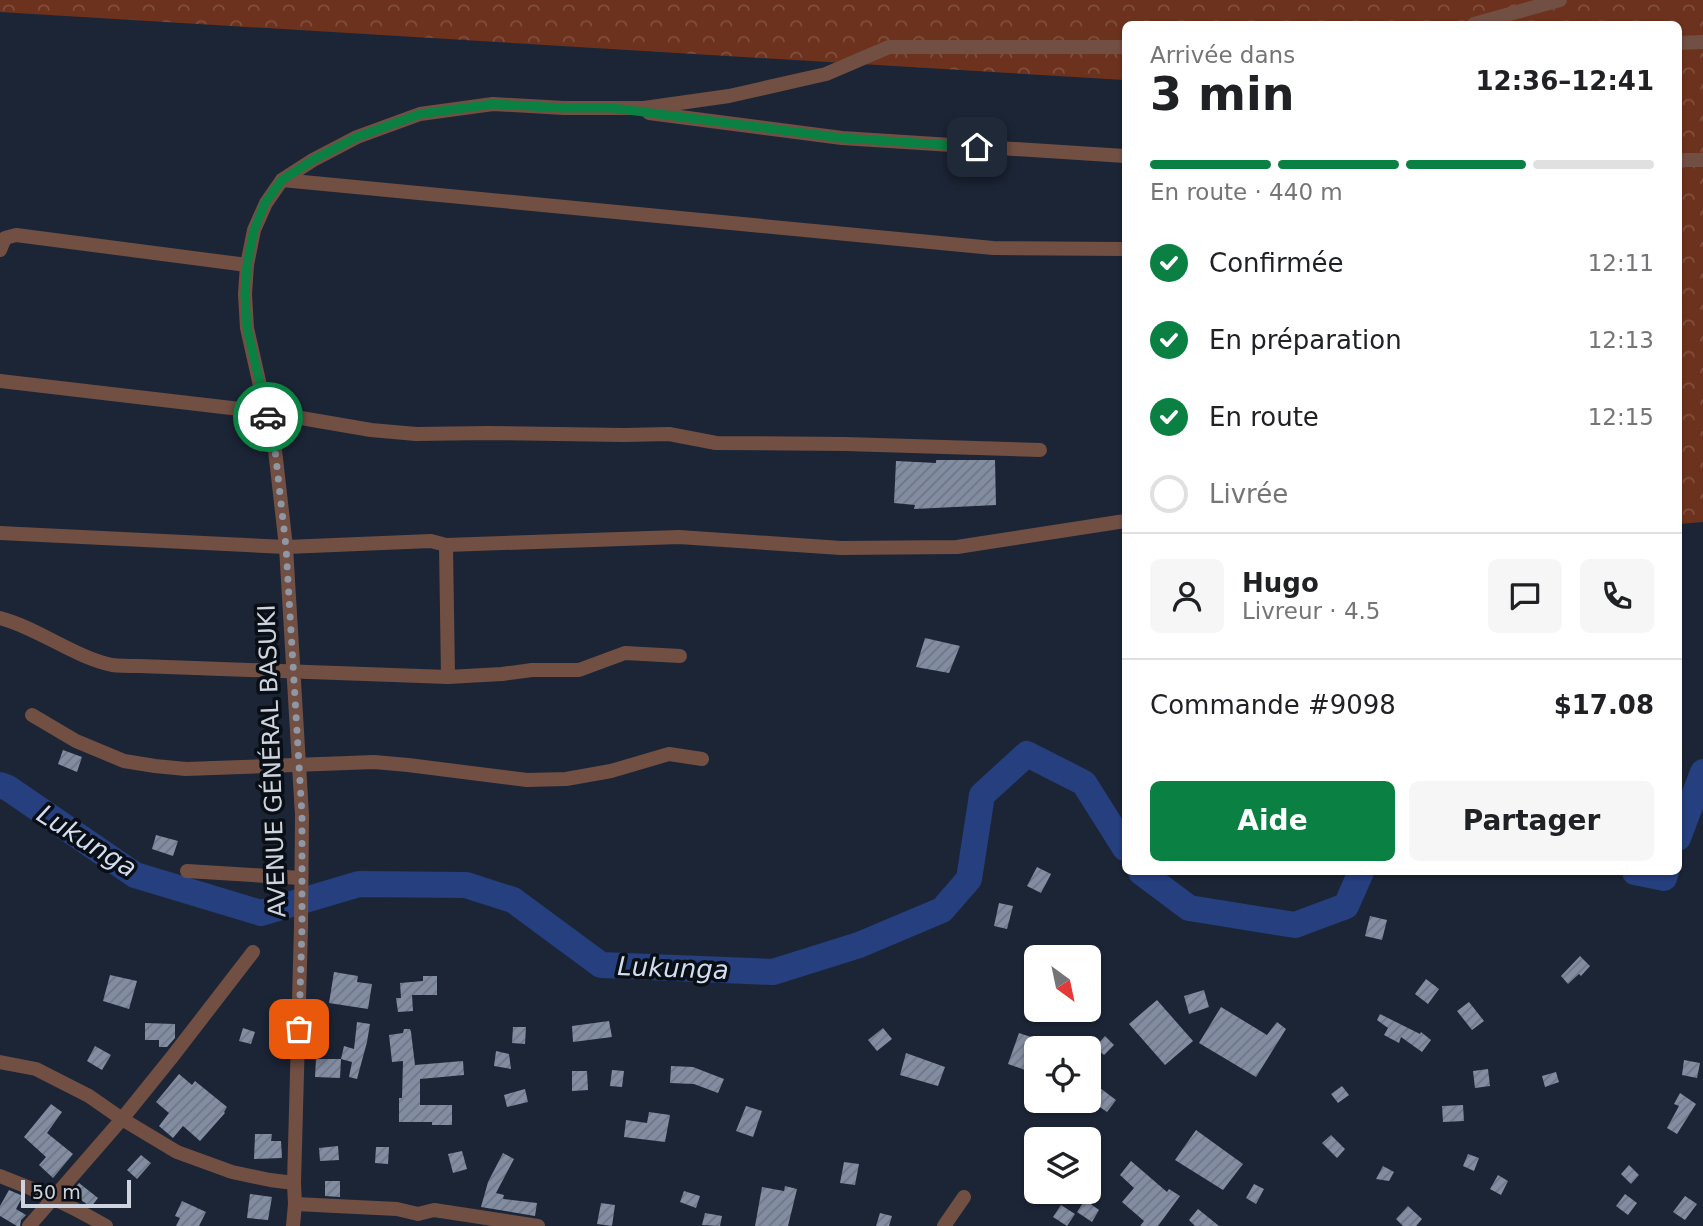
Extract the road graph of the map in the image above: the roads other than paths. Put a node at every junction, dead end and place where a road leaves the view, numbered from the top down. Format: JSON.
{"nodes":[{"id":1,"x":1560,"y":0,"type":"edge"},
{"id":2,"x":1485,"y":21,"type":"edge"},
{"id":3,"x":1703,"y":42,"type":"edge"},
{"id":4,"x":1682,"y":43,"type":"edge"},
{"id":5,"x":1122,"y":47,"type":"edge"},
{"id":6,"x":613,"y":108,"type":"junction"},
{"id":7,"x":1122,"y":156,"type":"edge"},
{"id":8,"x":1682,"y":160,"type":"edge"},
{"id":9,"x":1703,"y":160,"type":"edge"},
{"id":10,"x":282,"y":180,"type":"junction"},
{"id":11,"x":1122,"y":249,"type":"edge"},
{"id":12,"x":0,"y":250,"type":"edge"},
{"id":13,"x":247,"y":265,"type":"junction"},
{"id":14,"x":0,"y":381,"type":"edge"},
{"id":15,"x":266,"y":412,"type":"junction"},
{"id":16,"x":1040,"y":450,"type":"dead end"},
{"id":17,"x":1122,"y":521,"type":"edge"},
{"id":18,"x":0,"y":533,"type":"edge"},
{"id":19,"x":446,"y":545,"type":"junction"},
{"id":20,"x":286,"y":547,"type":"junction"},
{"id":21,"x":0,"y":618,"type":"edge"},
{"id":22,"x":680,"y":656,"type":"dead end"},
{"id":23,"x":293,"y":671,"type":"junction"},
{"id":24,"x":448,"y":677,"type":"junction"},
{"id":25,"x":32,"y":715,"type":"dead end"},
{"id":26,"x":702,"y":759,"type":"dead end"},
{"id":27,"x":299,"y":765,"type":"junction"},
{"id":28,"x":187,"y":871,"type":"dead end"},
{"id":29,"x":301,"y":878,"type":"junction"},
{"id":30,"x":253,"y":952,"type":"dead end"},
{"id":31,"x":0,"y":1062,"type":"edge"},
{"id":32,"x":122,"y":1119,"type":"junction"},
{"id":33,"x":0,"y":1176,"type":"edge"},
{"id":34,"x":294,"y":1182,"type":"junction"},
{"id":35,"x":964,"y":1197,"type":"dead end"},
{"id":36,"x":53,"y":1198,"type":"junction"},
{"id":37,"x":295,"y":1204,"type":"junction"},
{"id":38,"x":29,"y":1226,"type":"edge"},
{"id":39,"x":106,"y":1226,"type":"edge"},
{"id":40,"x":293,"y":1226,"type":"edge"},
{"id":41,"x":538,"y":1226,"type":"edge"},
{"id":42,"x":944,"y":1226,"type":"edge"}],
"edges":[{"from":1,"to":2,"type":"street"},
{"from":3,"to":4,"type":"street"},
{"from":5,"to":6,"type":"street"},
{"from":6,"to":7,"type":"street"},
{"from":6,"to":10,"type":"street"},
{"from":8,"to":9,"type":"street"},
{"from":10,"to":11,"type":"street"},
{"from":10,"to":13,"type":"street","name":"AVENUE GÉNÉRAL BASUKI"},
{"from":12,"to":13,"type":"street"},
{"from":13,"to":15,"type":"street","name":"AVENUE GÉNÉRAL BASUKI"},
{"from":14,"to":15,"type":"street"},
{"from":15,"to":16,"type":"street"},
{"from":15,"to":20,"type":"street","name":"AVENUE GÉNÉRAL BASUKI"},
{"from":17,"to":19,"type":"street"},
{"from":18,"to":20,"type":"street"},
{"from":19,"to":20,"type":"street"},
{"from":19,"to":24,"type":"street"},
{"from":20,"to":23,"type":"street","name":"AVENUE GÉNÉRAL BASUKI"},
{"from":21,"to":23,"type":"street"},
{"from":22,"to":24,"type":"street"},
{"from":23,"to":24,"type":"street"},
{"from":23,"to":27,"type":"street","name":"AVENUE GÉNÉRAL BASUKI"},
{"from":25,"to":27,"type":"street"},
{"from":26,"to":27,"type":"street"},
{"from":27,"to":29,"type":"street","name":"AVENUE GÉNÉRAL BASUKI"},
{"from":28,"to":29,"type":"street"},
{"from":29,"to":34,"type":"street","name":"AVENUE GÉNÉRAL BASUKI"},
{"from":30,"to":32,"type":"street"},
{"from":31,"to":32,"type":"street"},
{"from":32,"to":34,"type":"street"},
{"from":32,"to":36,"type":"street"},
{"from":33,"to":36,"type":"street"},
{"from":34,"to":37,"type":"street","name":"AVENUE GÉNÉRAL BASUKI"},
{"from":35,"to":42,"type":"street"},
{"from":36,"to":38,"type":"street"},
{"from":36,"to":39,"type":"street"},
{"from":37,"to":40,"type":"street","name":"AVENUE GÉNÉRAL BASUKI"},
{"from":37,"to":41,"type":"street"}]}
